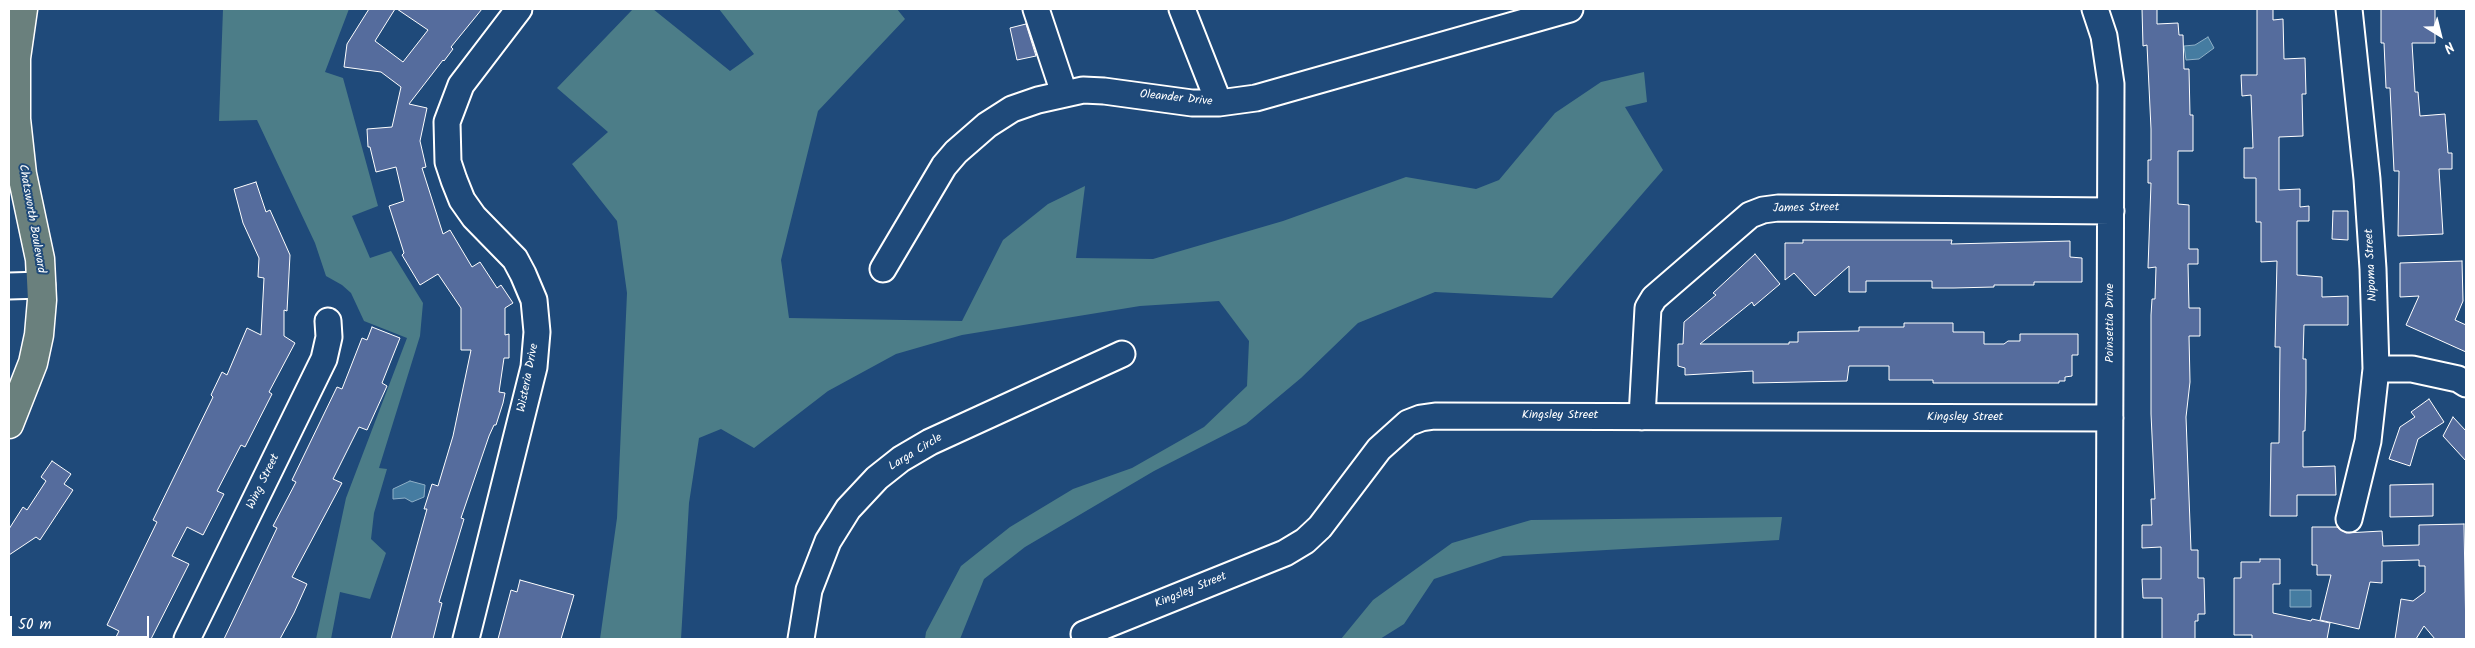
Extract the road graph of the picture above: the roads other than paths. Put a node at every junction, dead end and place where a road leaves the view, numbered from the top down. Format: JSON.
{"nodes":[{"id":1,"x":23,"y":9,"type":"edge"},
{"id":2,"x":518,"y":9,"type":"edge"},
{"id":3,"x":1036,"y":9,"type":"edge"},
{"id":4,"x":1182,"y":9,"type":"edge"},
{"id":5,"x":1570,"y":9,"type":"edge"},
{"id":6,"x":2095,"y":9,"type":"edge"},
{"id":7,"x":2349,"y":9,"type":"edge"},
{"id":8,"x":12,"y":58,"type":"edge"},
{"id":9,"x":1064,"y":93,"type":"junction"},
{"id":10,"x":1219,"y":103,"type":"junction"},
{"id":11,"x":2111,"y":211,"type":"junction"},
{"id":12,"x":883,"y":269,"type":"dead end"},
{"id":13,"x":9,"y":286,"type":"edge"},
{"id":14,"x":42,"y":286,"type":"junction"},
{"id":15,"x":328,"y":321,"type":"dead end"},
{"id":16,"x":1122,"y":354,"type":"dead end"},
{"id":17,"x":2376,"y":369,"type":"junction"},
{"id":18,"x":2466,"y":384,"type":"edge"},
{"id":19,"x":1642,"y":416,"type":"junction"},
{"id":20,"x":2110,"y":418,"type":"junction"},
{"id":21,"x":9,"y":424,"type":"edge"},
{"id":22,"x":2349,"y":520,"type":"dead end"},
{"id":23,"x":1084,"y":634,"type":"dead end"},
{"id":24,"x":187,"y":639,"type":"edge"},
{"id":25,"x":466,"y":639,"type":"edge"},
{"id":26,"x":801,"y":639,"type":"edge"},
{"id":27,"x":2109,"y":639,"type":"edge"}],
"edges":[{"from":1,"to":8,"type":"main road","name":"Chatsworth Boulevard"},
{"from":2,"to":25,"type":"street","name":"Wisteria Drive"},
{"from":3,"to":9,"type":"street"},
{"from":4,"to":10,"type":"street"},
{"from":5,"to":10,"type":"street","name":"Oleander Drive"},
{"from":6,"to":11,"type":"street","name":"Poinsettia Drive"},
{"from":7,"to":17,"type":"street","name":"Nipoma Street"},
{"from":8,"to":14,"type":"main road","name":"Chatsworth Boulevard"},
{"from":9,"to":10,"type":"street","name":"Oleander Drive"},
{"from":9,"to":12,"type":"street","name":"Oleander Drive"},
{"from":11,"to":19,"type":"street","name":"James Street"},
{"from":11,"to":20,"type":"street","name":"Poinsettia Drive"},
{"from":13,"to":14,"type":"street"},
{"from":14,"to":21,"type":"main road","name":"Chatsworth Boulevard"},
{"from":15,"to":24,"type":"street","name":"Wing Street"},
{"from":16,"to":26,"type":"street","name":"Larga Circle"},
{"from":17,"to":18,"type":"street"},
{"from":17,"to":22,"type":"street","name":"Nipoma Street"},
{"from":19,"to":20,"type":"street","name":"Kingsley Street"},
{"from":19,"to":23,"type":"street","name":"Kingsley Street"},
{"from":20,"to":27,"type":"street","name":"Poinsettia Drive"}]}
